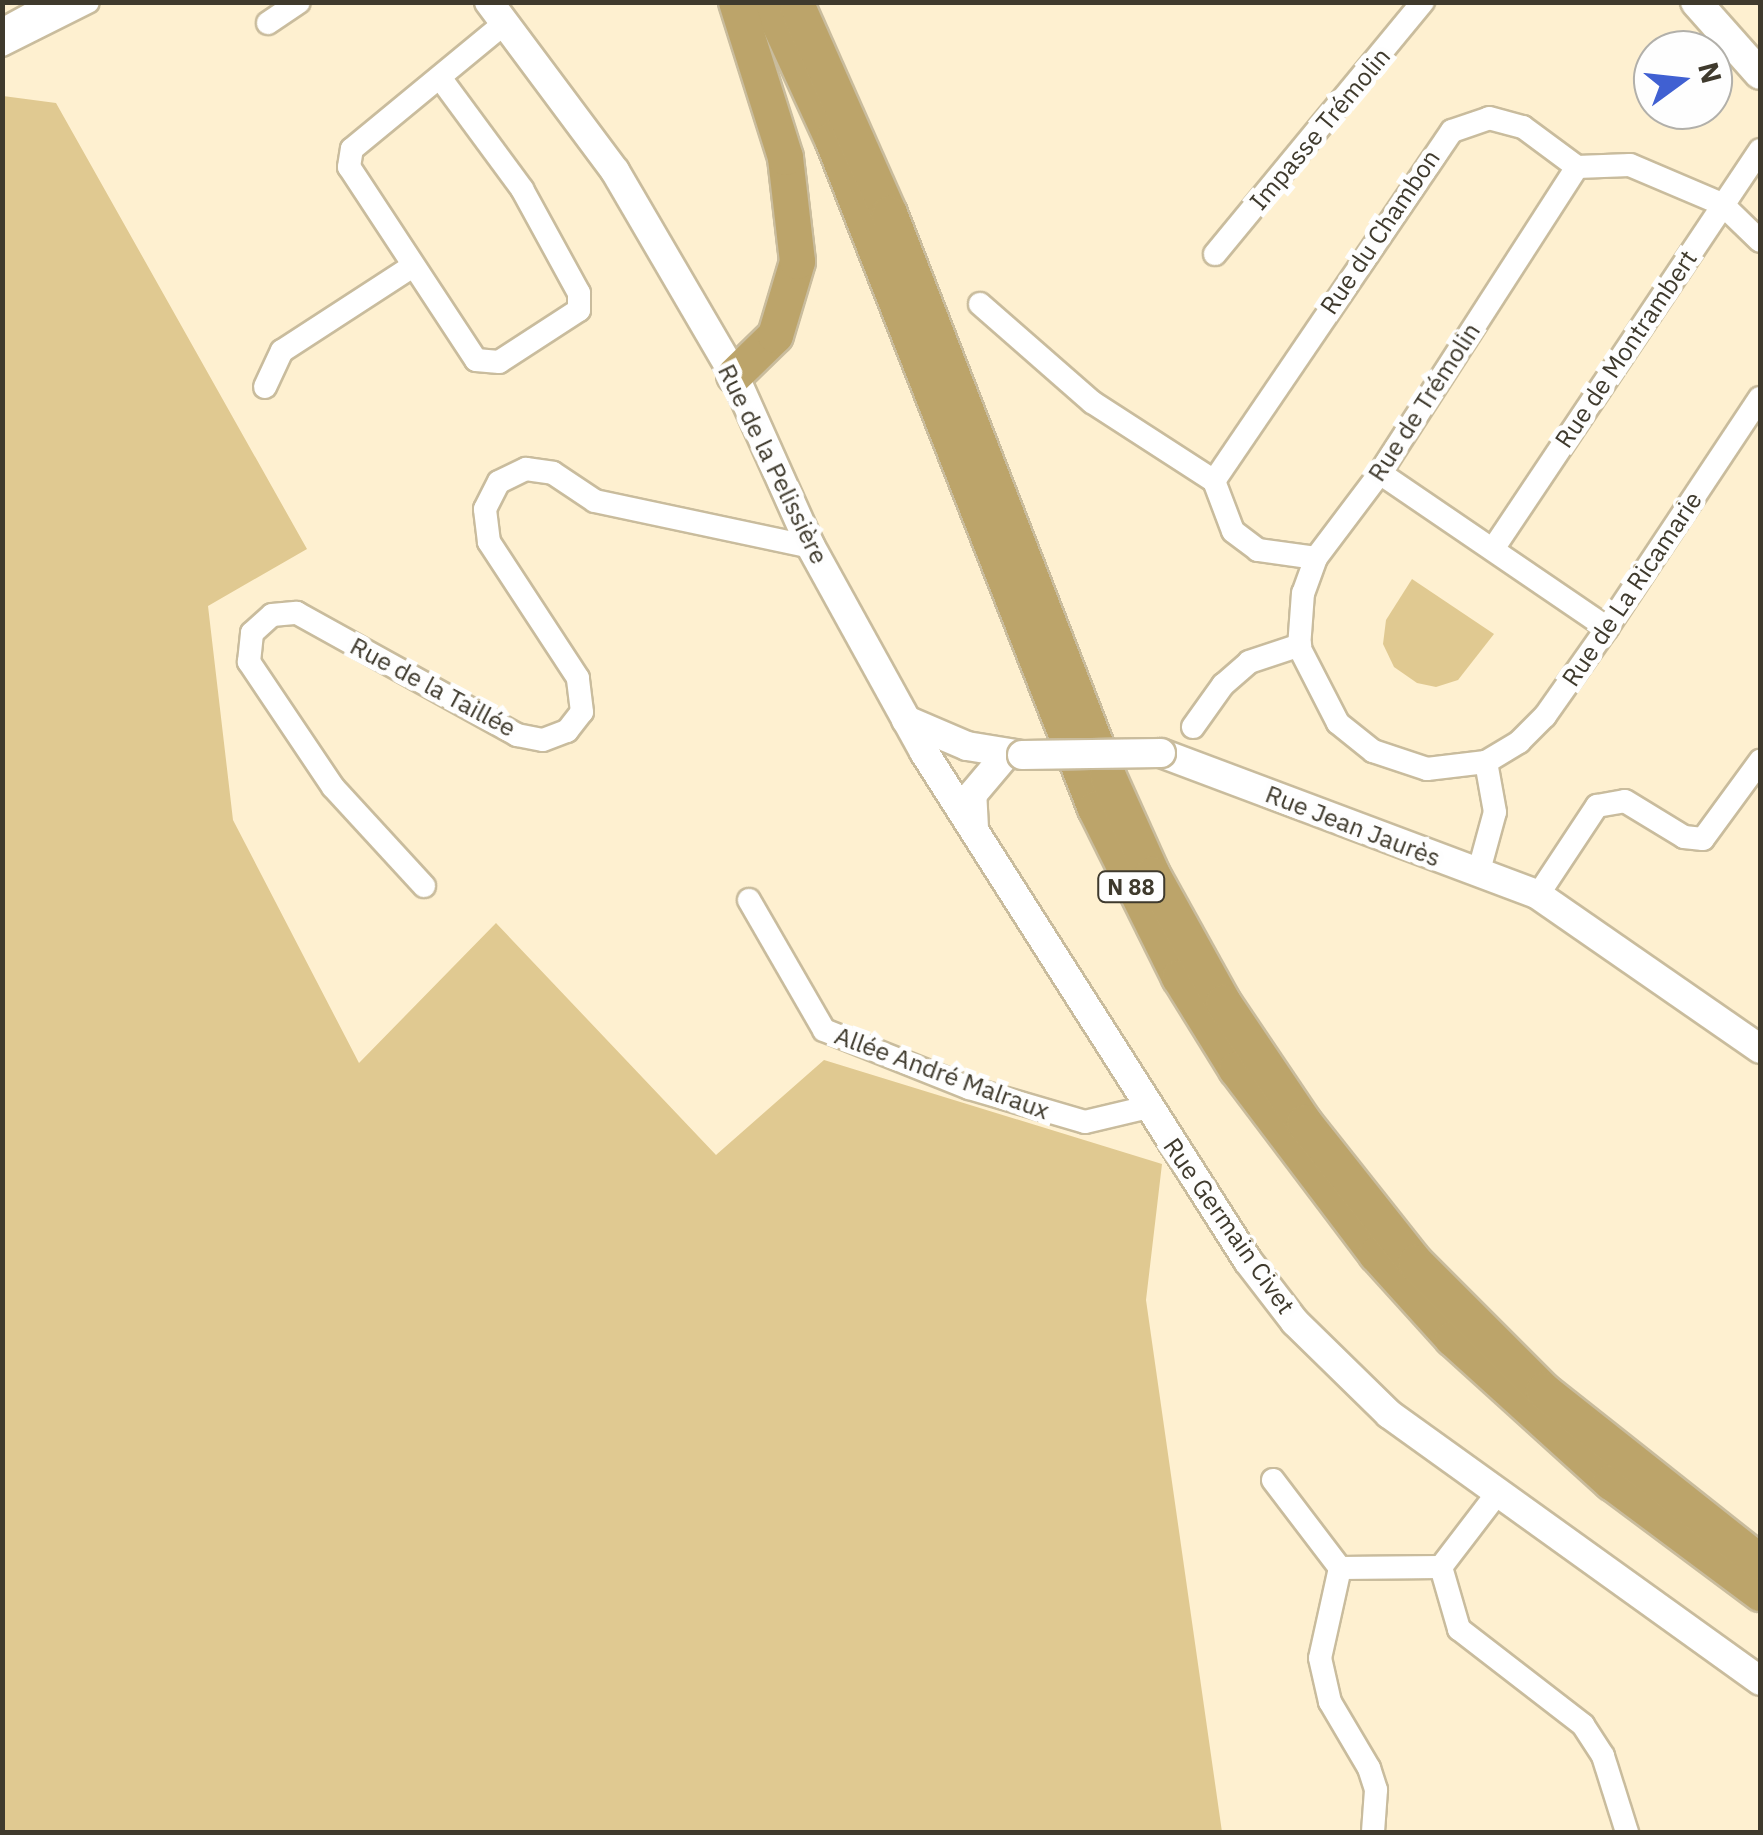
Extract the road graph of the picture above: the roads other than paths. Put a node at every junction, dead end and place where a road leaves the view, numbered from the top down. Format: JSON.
{"nodes":[{"id":1,"x":53,"y":2,"type":"edge"},
{"id":2,"x":88,"y":2,"type":"edge"},
{"id":3,"x":299,"y":2,"type":"edge"},
{"id":4,"x":736,"y":2,"type":"edge"},
{"id":5,"x":769,"y":2,"type":"edge"},
{"id":6,"x":795,"y":2,"type":"edge"},
{"id":7,"x":1423,"y":2,"type":"edge"},
{"id":8,"x":1696,"y":2,"type":"edge"},
{"id":9,"x":498,"y":12,"type":"edge"},
{"id":10,"x":268,"y":24,"type":"dead end"},
{"id":11,"x":2,"y":30,"type":"edge"},
{"id":12,"x":2,"y":45,"type":"edge"},
{"id":13,"x":1760,"y":74,"type":"edge"},
{"id":14,"x":441,"y":78,"type":"junction"},
{"id":15,"x":1760,"y":150,"type":"edge"},
{"id":16,"x":1576,"y":168,"type":"junction"},
{"id":17,"x":1722,"y":204,"type":"junction"},
{"id":18,"x":1760,"y":240,"type":"edge"},
{"id":19,"x":1215,"y":254,"type":"dead end"},
{"id":20,"x":413,"y":266,"type":"junction"},
{"id":21,"x":980,"y":304,"type":"dead end"},
{"id":22,"x":734,"y":375,"type":"junction"},
{"id":23,"x":265,"y":387,"type":"dead end"},
{"id":24,"x":1760,"y":398,"type":"edge"},
{"id":25,"x":1380,"y":473,"type":"junction"},
{"id":26,"x":1214,"y":482,"type":"junction"},
{"id":27,"x":811,"y":548,"type":"junction"},
{"id":28,"x":1493,"y":549,"type":"junction"},
{"id":29,"x":1316,"y":558,"type":"junction"},
{"id":30,"x":1607,"y":628,"type":"junction"},
{"id":31,"x":1300,"y":645,"type":"junction"},
{"id":32,"x":906,"y":720,"type":"junction"},
{"id":33,"x":1194,"y":727,"type":"dead end"},
{"id":34,"x":1014,"y":756,"type":"junction"},
{"id":35,"x":1760,"y":761,"type":"edge"},
{"id":36,"x":1486,"y":762,"type":"junction"},
{"id":37,"x":975,"y":835,"type":"junction"},
{"id":38,"x":1478,"y":874,"type":"junction"},
{"id":39,"x":424,"y":886,"type":"dead end"},
{"id":40,"x":1538,"y":895,"type":"junction"},
{"id":41,"x":749,"y":900,"type":"dead end"},
{"id":42,"x":1760,"y":1049,"type":"edge"},
{"id":43,"x":1148,"y":1108,"type":"junction"},
{"id":44,"x":1273,"y":1480,"type":"dead end"},
{"id":45,"x":1496,"y":1495,"type":"junction"},
{"id":46,"x":1760,"y":1562,"type":"edge"},
{"id":47,"x":1441,"y":1567,"type":"junction"},
{"id":48,"x":1340,"y":1568,"type":"junction"},
{"id":49,"x":1760,"y":1592,"type":"edge"},
{"id":50,"x":1760,"y":1682,"type":"edge"},
{"id":51,"x":1373,"y":1832,"type":"edge"},
{"id":52,"x":1627,"y":1832,"type":"edge"}],
"edges":[{"from":1,"to":11,"type":"street"},
{"from":2,"to":12,"type":"street"},
{"from":3,"to":10,"type":"street"},
{"from":4,"to":22,"type":"highway"},
{"from":5,"to":49,"type":"highway","number":"N 88"},
{"from":6,"to":46,"type":"highway","number":"N 88"},
{"from":7,"to":19,"type":"street","name":"Impasse Trémolin"},
{"from":8,"to":13,"type":"main road"},
{"from":9,"to":14,"type":"street"},
{"from":9,"to":22,"type":"street","name":"Rue de la Pelissière"},
{"from":14,"to":20,"type":"street"},
{"from":14,"to":20,"type":"street"},
{"from":15,"to":17,"type":"street","name":"Rue de Montrambert"},
{"from":16,"to":17,"type":"street"},
{"from":16,"to":25,"type":"street","name":"Rue de Trémolin"},
{"from":16,"to":26,"type":"street","name":"Rue du Chambon"},
{"from":17,"to":18,"type":"street"},
{"from":17,"to":28,"type":"street","name":"Rue de Montrambert"},
{"from":20,"to":23,"type":"street"},
{"from":21,"to":26,"type":"street"},
{"from":22,"to":27,"type":"street","name":"Rue de la Pelissière"},
{"from":24,"to":30,"type":"street","name":"Rue de La Ricamarie"},
{"from":25,"to":28,"type":"street"},
{"from":25,"to":29,"type":"street","name":"Rue de Trémolin"},
{"from":26,"to":29,"type":"street"},
{"from":27,"to":32,"type":"street","name":"Rue de la Pelissière"},
{"from":27,"to":39,"type":"street","name":"Rue de la Taillée"},
{"from":28,"to":30,"type":"street"},
{"from":29,"to":31,"type":"street","name":"Rue de Trémolin"},
{"from":30,"to":36,"type":"street","name":"Rue de La Ricamarie"},
{"from":31,"to":33,"type":"street"},
{"from":31,"to":36,"type":"street","name":"Rue de Trémolin"},
{"from":32,"to":34,"type":"street","name":"Rue Jean Jaurès"},
{"from":32,"to":37,"type":"street","name":"Rue de la Pelissière"},
{"from":34,"to":37,"type":"street"},
{"from":34,"to":38,"type":"street","name":"Rue Jean Jaurès","bridge":true},
{"from":35,"to":40,"type":"street"},
{"from":36,"to":38,"type":"street"},
{"from":37,"to":43,"type":"street","name":"Rue Germain Civet"},
{"from":38,"to":40,"type":"street","name":"Rue Jean Jaurès"},
{"from":40,"to":42,"type":"street","name":"Rue Jean Jaurès"},
{"from":41,"to":43,"type":"street","name":"Allée André Malraux"},
{"from":43,"to":45,"type":"street","name":"Rue Germain Civet"},
{"from":44,"to":48,"type":"street"},
{"from":45,"to":47,"type":"street"},
{"from":45,"to":50,"type":"street","name":"Rue Germain Civet"},
{"from":47,"to":48,"type":"street"},
{"from":47,"to":52,"type":"street"},
{"from":48,"to":51,"type":"street"}]}
